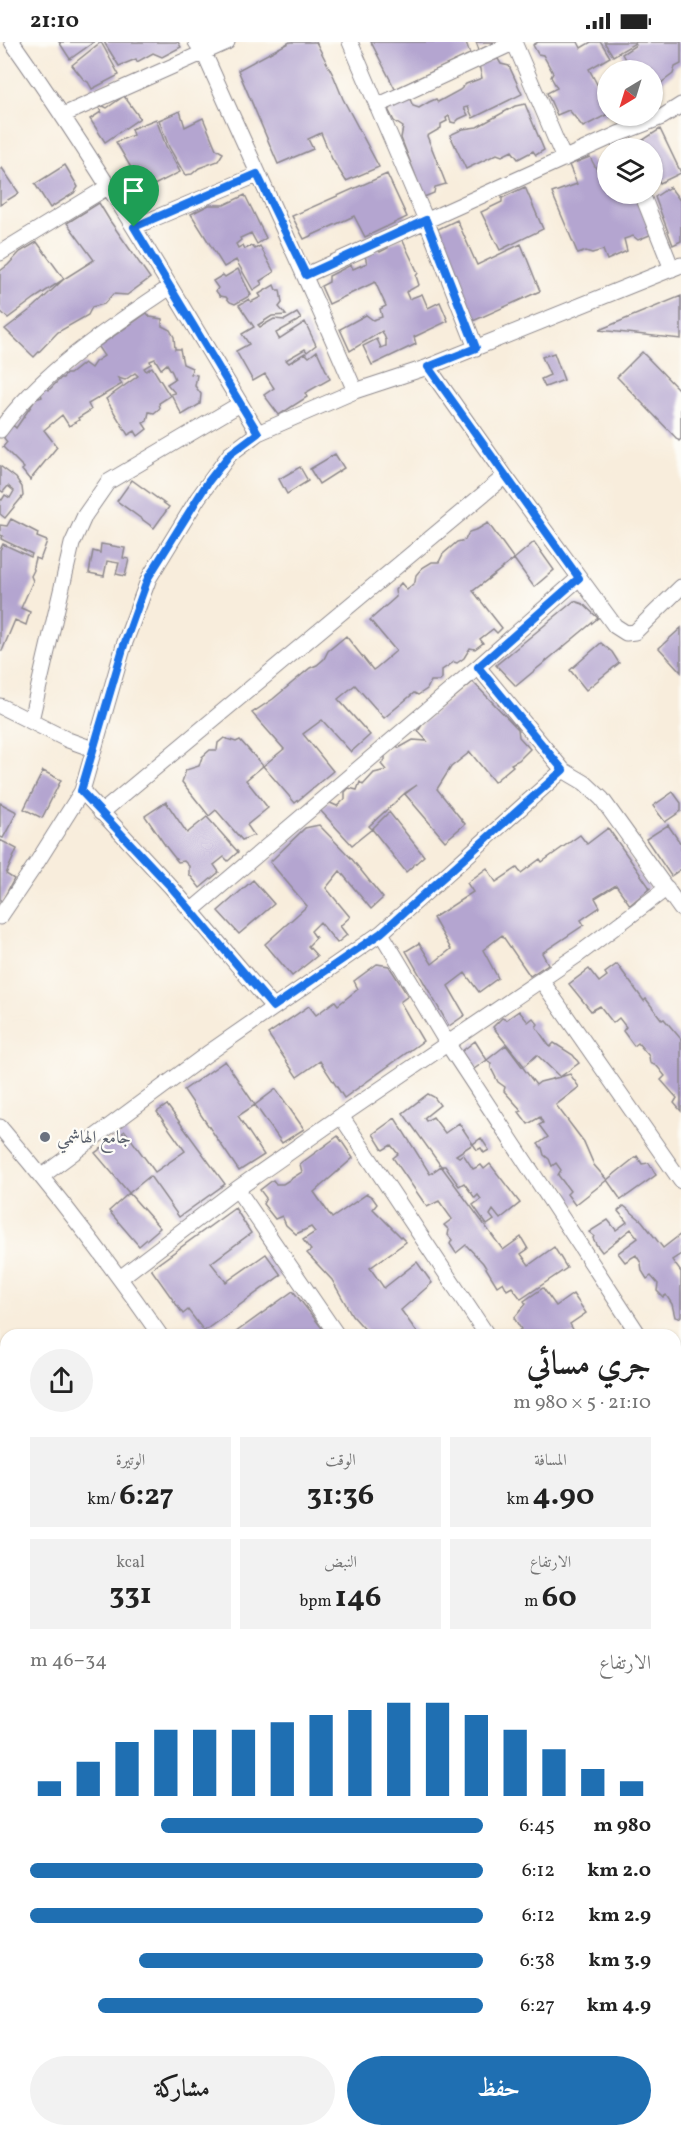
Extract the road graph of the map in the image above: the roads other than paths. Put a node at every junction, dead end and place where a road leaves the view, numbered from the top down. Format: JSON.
{"nodes":[{"id":1,"x":12,"y":42,"type":"edge"},
{"id":2,"x":227,"y":42,"type":"edge"},
{"id":3,"x":350,"y":42,"type":"edge"},
{"id":4,"x":514,"y":42,"type":"edge"},
{"id":5,"x":200,"y":48,"type":"edge"},
{"id":6,"x":681,"y":105,"type":"edge"},
{"id":7,"x":377,"y":106,"type":"junction"},
{"id":8,"x":63,"y":115,"type":"junction"},
{"id":9,"x":626,"y":138,"type":"edge"},
{"id":10,"x":597,"y":149,"type":"edge"},
{"id":11,"x":564,"y":159,"type":"junction"},
{"id":12,"x":257,"y":174,"type":"junction"},
{"id":13,"x":109,"y":186,"type":"junction"},
{"id":14,"x":647,"y":204,"type":"edge"},
{"id":15,"x":426,"y":220,"type":"junction"},
{"id":16,"x":134,"y":227,"type":"junction"},
{"id":17,"x":0,"y":253,"type":"edge"},
{"id":18,"x":677,"y":267,"type":"edge"},
{"id":19,"x":306,"y":275,"type":"junction"},
{"id":20,"x":170,"y":287,"type":"junction"},
{"id":21,"x":476,"y":348,"type":"junction"},
{"id":22,"x":428,"y":367,"type":"junction"},
{"id":23,"x":356,"y":391,"type":"junction"},
{"id":24,"x":240,"y":404,"type":"junction"},
{"id":25,"x":0,"y":430,"type":"edge"},
{"id":26,"x":258,"y":433,"type":"junction"},
{"id":27,"x":505,"y":476,"type":"junction"},
{"id":28,"x":579,"y":578,"type":"junction"},
{"id":29,"x":681,"y":587,"type":"edge"},
{"id":30,"x":478,"y":667,"type":"junction"},
{"id":31,"x":0,"y":705,"type":"edge"},
{"id":32,"x":31,"y":720,"type":"junction"},
{"id":33,"x":93,"y":749,"type":"junction"},
{"id":34,"x":563,"y":770,"type":"junction"},
{"id":35,"x":81,"y":791,"type":"junction"},
{"id":36,"x":102,"y":813,"type":"junction"},
{"id":37,"x":667,"y":888,"type":"junction"},
{"id":38,"x":681,"y":909,"type":"edge"},
{"id":39,"x":191,"y":911,"type":"junction"},
{"id":40,"x":0,"y":917,"type":"edge"},
{"id":41,"x":381,"y":933,"type":"junction"},
{"id":42,"x":541,"y":980,"type":"junction"},
{"id":43,"x":273,"y":1007,"type":"junction"},
{"id":44,"x":447,"y":1043,"type":"junction"},
{"id":45,"x":340,"y":1116,"type":"junction"},
{"id":46,"x":0,"y":1127,"type":"edge"},
{"id":47,"x":42,"y":1176,"type":"junction"},
{"id":48,"x":681,"y":1181,"type":"edge"},
{"id":49,"x":237,"y":1189,"type":"junction"},
{"id":50,"x":120,"y":1278,"type":"junction"},
{"id":51,"x":156,"y":1329,"type":"edge"},
{"id":52,"x":333,"y":1329,"type":"edge"},
{"id":53,"x":483,"y":1329,"type":"edge"},
{"id":54,"x":635,"y":1329,"type":"edge"}],
"edges":[{"from":1,"to":8,"type":"street"},
{"from":2,"to":5,"type":"street"},
{"from":3,"to":7,"type":"street"},
{"from":4,"to":7,"type":"street"},
{"from":4,"to":11,"type":"street"},
{"from":5,"to":8,"type":"street"},
{"from":5,"to":12,"type":"street"},
{"from":6,"to":9,"type":"street"},
{"from":7,"to":15,"type":"street"},
{"from":8,"to":13,"type":"street"},
{"from":10,"to":11,"type":"street"},
{"from":11,"to":15,"type":"street"},
{"from":12,"to":16,"type":"street"},
{"from":12,"to":19,"type":"street"},
{"from":13,"to":16,"type":"street"},
{"from":13,"to":17,"type":"street"},
{"from":14,"to":18,"type":"street"},
{"from":15,"to":19,"type":"street"},
{"from":15,"to":21,"type":"street"},
{"from":16,"to":20,"type":"street"},
{"from":18,"to":21,"type":"street"},
{"from":19,"to":23,"type":"street"},
{"from":20,"to":24,"type":"street"},
{"from":20,"to":25,"type":"street"},
{"from":21,"to":22,"type":"street"},
{"from":22,"to":23,"type":"street"},
{"from":22,"to":27,"type":"street"},
{"from":23,"to":26,"type":"street"},
{"from":24,"to":26,"type":"street"},
{"from":24,"to":32,"type":"street"},
{"from":26,"to":33,"type":"street"},
{"from":27,"to":28,"type":"street"},
{"from":27,"to":36,"type":"street"},
{"from":28,"to":29,"type":"street"},
{"from":28,"to":30,"type":"street"},
{"from":30,"to":34,"type":"street"},
{"from":30,"to":39,"type":"street"},
{"from":31,"to":32,"type":"street"},
{"from":32,"to":33,"type":"street"},
{"from":33,"to":35,"type":"street"},
{"from":34,"to":37,"type":"street"},
{"from":34,"to":41,"type":"street"},
{"from":35,"to":36,"type":"street"},
{"from":35,"to":40,"type":"street"},
{"from":36,"to":39,"type":"street"},
{"from":37,"to":38,"type":"street"},
{"from":37,"to":42,"type":"street"},
{"from":39,"to":43,"type":"street"},
{"from":41,"to":43,"type":"street"},
{"from":41,"to":44,"type":"street"},
{"from":42,"to":44,"type":"street"},
{"from":42,"to":48,"type":"street"},
{"from":43,"to":47,"type":"street"},
{"from":44,"to":45,"type":"street"},
{"from":44,"to":54,"type":"street"},
{"from":45,"to":49,"type":"street"},
{"from":45,"to":53,"type":"street"},
{"from":46,"to":47,"type":"street"},
{"from":47,"to":50,"type":"street"},
{"from":49,"to":50,"type":"street"},
{"from":49,"to":52,"type":"street"},
{"from":50,"to":51,"type":"street"}]}
